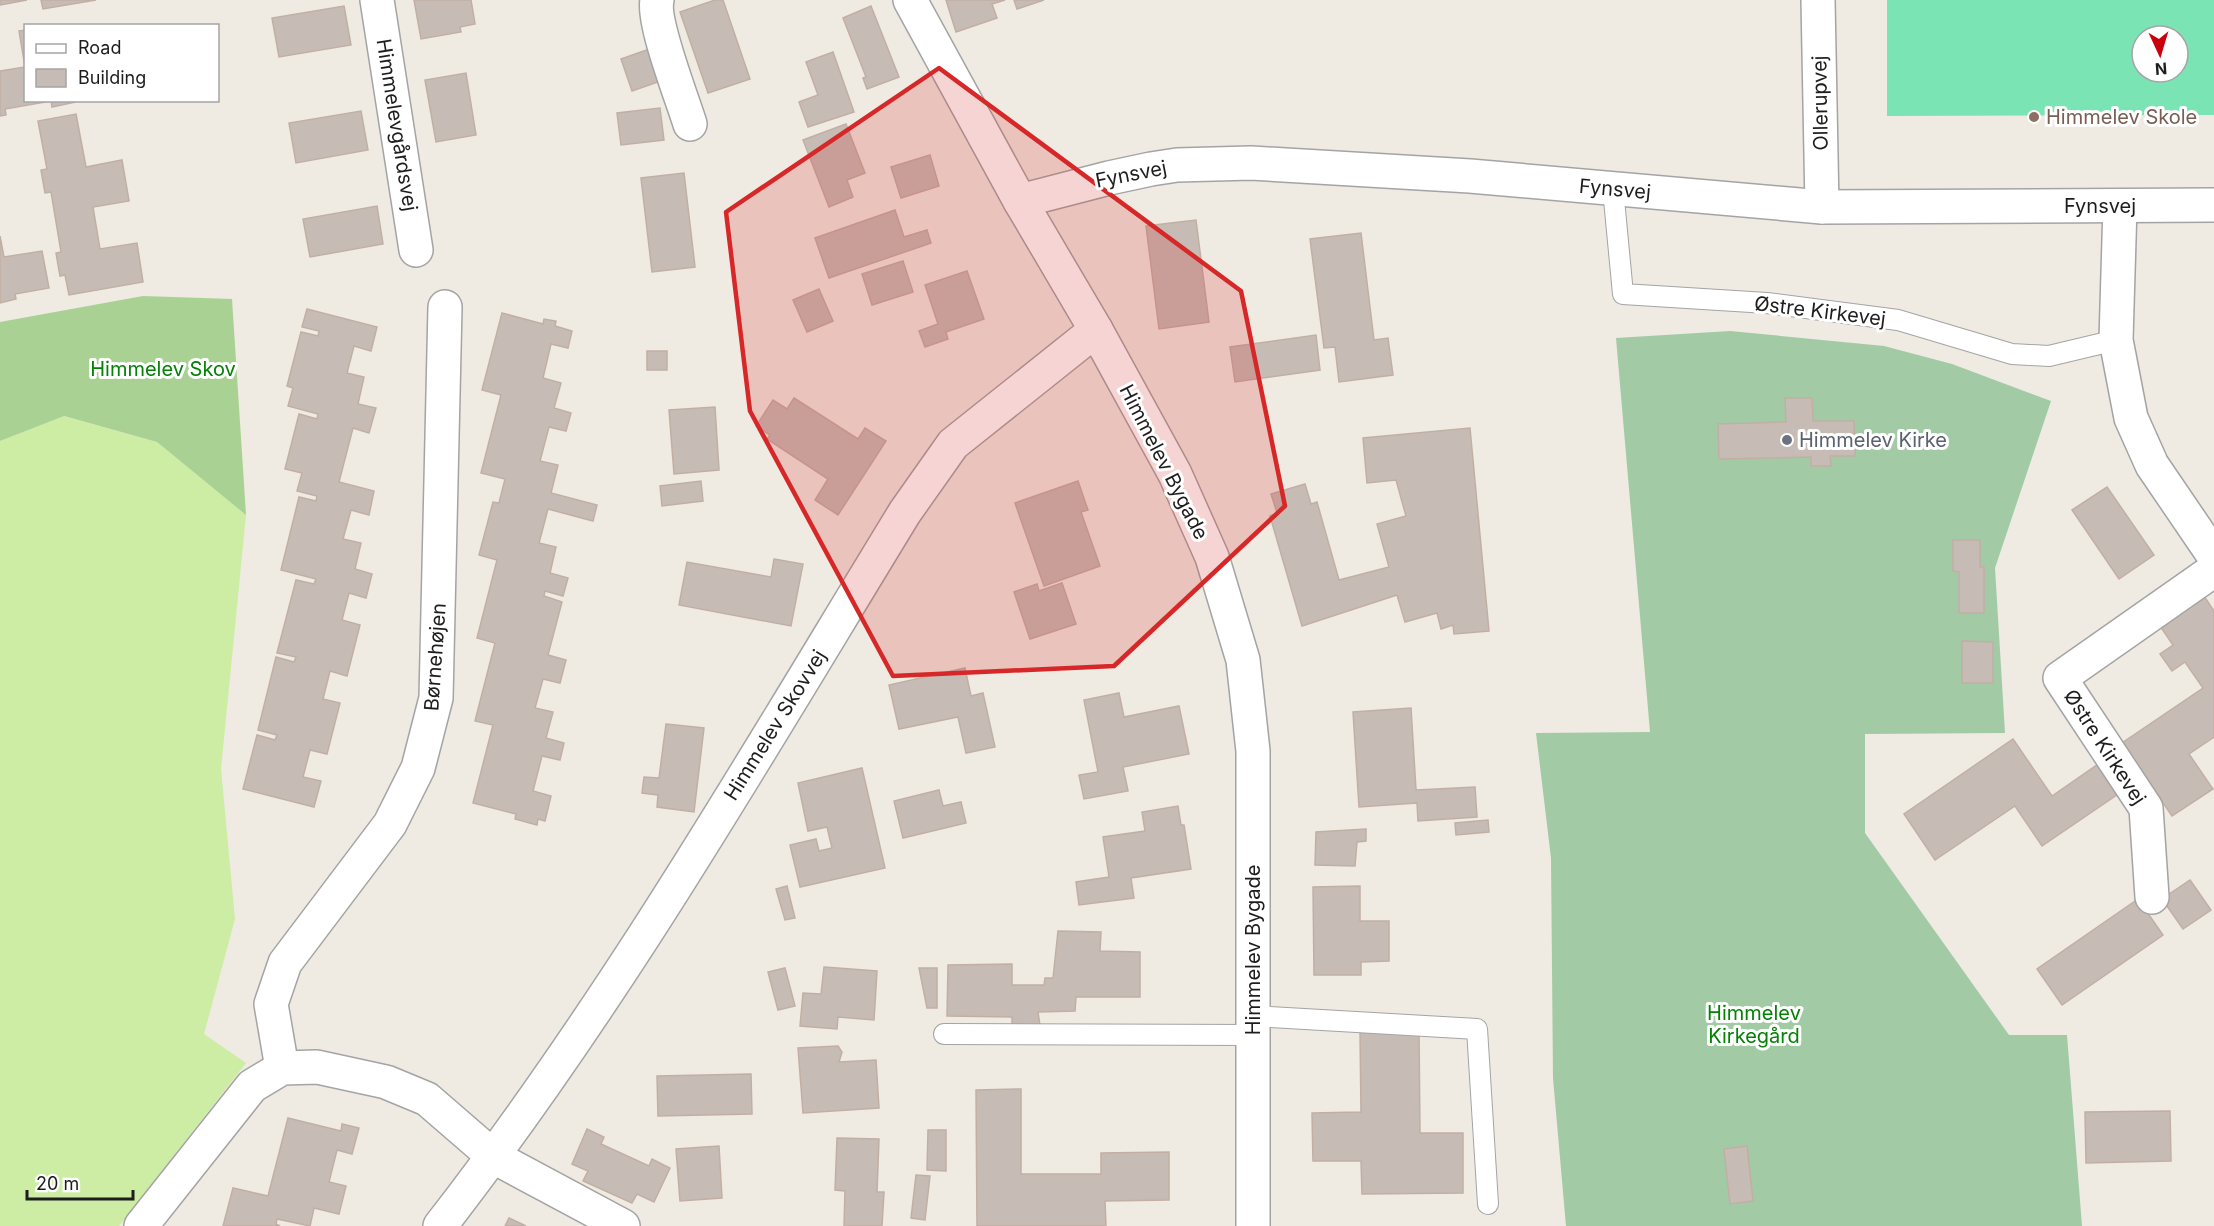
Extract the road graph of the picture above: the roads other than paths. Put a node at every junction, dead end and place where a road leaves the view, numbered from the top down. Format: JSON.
{"nodes":[{"id":1,"x":377,"y":0,"type":"edge"},
{"id":2,"x":657,"y":0,"type":"edge"},
{"id":3,"x":910,"y":0,"type":"edge"},
{"id":4,"x":1818,"y":0,"type":"edge"},
{"id":5,"x":690,"y":124,"type":"dead end"},
{"id":6,"x":1613,"y":189,"type":"junction"},
{"id":7,"x":1020,"y":201,"type":"junction"},
{"id":8,"x":2214,"y":205,"type":"edge"},
{"id":9,"x":2120,"y":206,"type":"junction"},
{"id":10,"x":1821,"y":207,"type":"junction"},
{"id":11,"x":416,"y":250,"type":"dead end"},
{"id":12,"x":445,"y":306,"type":"dead end"},
{"id":13,"x":1096,"y":330,"type":"junction"},
{"id":14,"x":2116,"y":340,"type":"junction"},
{"id":15,"x":2214,"y":556,"type":"edge"},
{"id":16,"x":2214,"y":570,"type":"edge"},
{"id":17,"x":2152,"y":897,"type":"dead end"},
{"id":18,"x":1253,"y":1026,"type":"junction"},
{"id":19,"x":944,"y":1034,"type":"dead end"},
{"id":20,"x":282,"y":1068,"type":"junction"},
{"id":21,"x":494,"y":1157,"type":"junction"},
{"id":22,"x":1488,"y":1204,"type":"dead end"},
{"id":23,"x":141,"y":1226,"type":"edge"},
{"id":24,"x":440,"y":1226,"type":"edge"},
{"id":25,"x":622,"y":1226,"type":"edge"},
{"id":26,"x":1253,"y":1226,"type":"edge"}],
"edges":[{"from":1,"to":11,"type":"street","name":"Himmelevgårdsvej"},
{"from":2,"to":5,"type":"street"},
{"from":3,"to":7,"type":"street","name":"Himmelev Bygade"},
{"from":4,"to":10,"type":"street","name":"Ollerupvej"},
{"from":6,"to":7,"type":"street","name":"Fynsvej"},
{"from":6,"to":10,"type":"street","name":"Fynsvej"},
{"from":6,"to":14,"type":"lane","name":"Østre Kirkevej"},
{"from":7,"to":13,"type":"street","name":"Himmelev Bygade"},
{"from":8,"to":9,"type":"street","name":"Fynsvej"},
{"from":9,"to":10,"type":"street","name":"Fynsvej"},
{"from":9,"to":14,"type":"street"},
{"from":12,"to":20,"type":"street","name":"Børnehøjen"},
{"from":13,"to":18,"type":"street","name":"Himmelev Bygade"},
{"from":13,"to":21,"type":"street","name":"Himmelev Skovvej"},
{"from":14,"to":15,"type":"street"},
{"from":16,"to":17,"type":"street","name":"Østre Kirkevej"},
{"from":18,"to":19,"type":"lane"},
{"from":18,"to":22,"type":"lane"},
{"from":18,"to":26,"type":"street","name":"Himmelev Bygade"},
{"from":20,"to":21,"type":"street"},
{"from":20,"to":23,"type":"street"},
{"from":21,"to":24,"type":"street","name":"Himmelev Skovvej"},
{"from":21,"to":25,"type":"street"}]}
